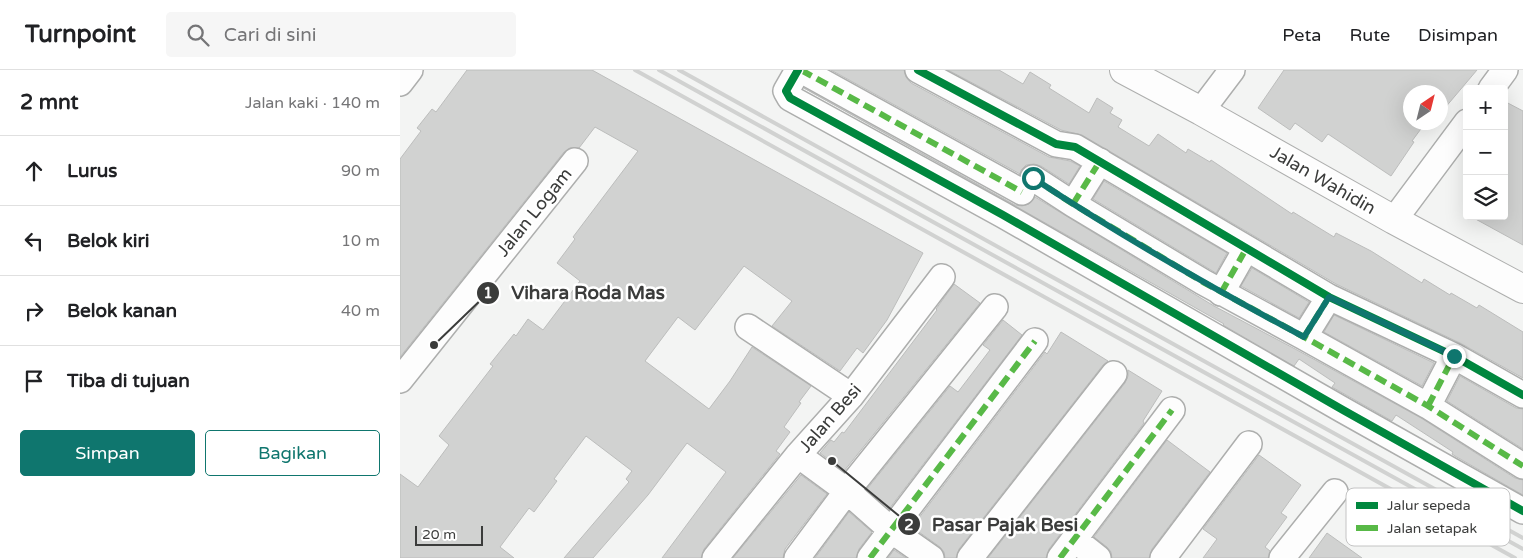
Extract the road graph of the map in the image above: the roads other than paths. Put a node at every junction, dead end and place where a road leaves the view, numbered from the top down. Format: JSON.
{"nodes":[{"id":1,"x":410,"y":70,"type":"edge"},
{"id":2,"x":800,"y":70,"type":"edge"},
{"id":3,"x":918,"y":70,"type":"edge"},
{"id":4,"x":1124,"y":70,"type":"edge"},
{"id":5,"x":1232,"y":70,"type":"edge"},
{"id":6,"x":1505,"y":70,"type":"edge"},
{"id":7,"x":400,"y":83,"type":"edge"},
{"id":8,"x":1494,"y":85,"type":"edge"},
{"id":9,"x":1201,"y":111,"type":"junction"},
{"id":10,"x":1463,"y":127,"type":"edge"},
{"id":11,"x":574,"y":161,"type":"dead end"},
{"id":12,"x":1100,"y":161,"type":"junction"},
{"id":13,"x":1073,"y":204,"type":"junction"},
{"id":14,"x":1394,"y":220,"type":"junction"},
{"id":15,"x":1246,"y":248,"type":"junction"},
{"id":16,"x":942,"y":278,"type":"dead end"},
{"id":17,"x":1523,"y":289,"type":"edge"},
{"id":18,"x":1222,"y":293,"type":"junction"},
{"id":19,"x":1329,"y":297,"type":"junction"},
{"id":20,"x":995,"y":307,"type":"dead end"},
{"id":21,"x":748,"y":327,"type":"dead end"},
{"id":22,"x":1304,"y":337,"type":"junction"},
{"id":23,"x":1035,"y":341,"type":"dead end"},
{"id":24,"x":1454,"y":356,"type":"junction"},
{"id":25,"x":1114,"y":374,"type":"dead end"},
{"id":26,"x":400,"y":380,"type":"edge"},
{"id":27,"x":1523,"y":395,"type":"edge"},
{"id":28,"x":851,"y":396,"type":"junction"},
{"id":29,"x":1428,"y":406,"type":"junction"},
{"id":30,"x":1172,"y":410,"type":"dead end"},
{"id":31,"x":1249,"y":444,"type":"dead end"},
{"id":32,"x":798,"y":454,"type":"junction"},
{"id":33,"x":1523,"y":466,"type":"edge"},
{"id":34,"x":1482,"y":488,"type":"edge"},
{"id":35,"x":847,"y":491,"type":"junction"},
{"id":36,"x":1335,"y":492,"type":"dead end"},
{"id":37,"x":1510,"y":504,"type":"edge"},
{"id":38,"x":1523,"y":511,"type":"edge"},
{"id":39,"x":891,"y":530,"type":"junction"},
{"id":40,"x":1067,"y":549,"type":"edge"},
{"id":41,"x":715,"y":558,"type":"edge"},
{"id":42,"x":797,"y":558,"type":"edge"},
{"id":43,"x":870,"y":558,"type":"edge"},
{"id":44,"x":932,"y":558,"type":"edge"},
{"id":45,"x":970,"y":558,"type":"edge"},
{"id":46,"x":1098,"y":558,"type":"edge"},
{"id":47,"x":1163,"y":558,"type":"edge"},
{"id":48,"x":1282,"y":558,"type":"edge"}],
"edges":[{"from":1,"to":7,"type":"street"},
{"from":2,"to":13,"type":"street"},
{"from":2,"to":34,"type":"street"},
{"from":3,"to":12,"type":"street"},
{"from":4,"to":9,"type":"street","name":"Jalan Wahidin"},
{"from":5,"to":9,"type":"street"},
{"from":6,"to":8,"type":"street"},
{"from":9,"to":14,"type":"street","name":"Jalan Wahidin"},
{"from":10,"to":14,"type":"street"},
{"from":11,"to":26,"type":"street","name":"Jalan Logam"},
{"from":12,"to":13,"type":"street"},
{"from":12,"to":15,"type":"street"},
{"from":13,"to":18,"type":"street"},
{"from":14,"to":17,"type":"street","name":"Jalan Wahidin"},
{"from":15,"to":18,"type":"street"},
{"from":15,"to":19,"type":"street"},
{"from":16,"to":28,"type":"street","name":"Jalan Besi"},
{"from":18,"to":22,"type":"street"},
{"from":19,"to":22,"type":"street"},
{"from":19,"to":24,"type":"street"},
{"from":20,"to":35,"type":"street"},
{"from":21,"to":28,"type":"street"},
{"from":22,"to":29,"type":"street"},
{"from":23,"to":39,"type":"street"},
{"from":24,"to":27,"type":"street"},
{"from":24,"to":29,"type":"street"},
{"from":25,"to":45,"type":"street"},
{"from":28,"to":32,"type":"street","name":"Jalan Besi"},
{"from":29,"to":33,"type":"street"},
{"from":30,"to":40,"type":"street"},
{"from":31,"to":47,"type":"street"},
{"from":32,"to":35,"type":"street"},
{"from":32,"to":41,"type":"street","name":"Jalan Besi"},
{"from":35,"to":39,"type":"street"},
{"from":35,"to":42,"type":"street"},
{"from":36,"to":48,"type":"street"},
{"from":37,"to":38,"type":"street"},
{"from":39,"to":43,"type":"street"},
{"from":39,"to":44,"type":"street"},
{"from":40,"to":46,"type":"street"}]}
